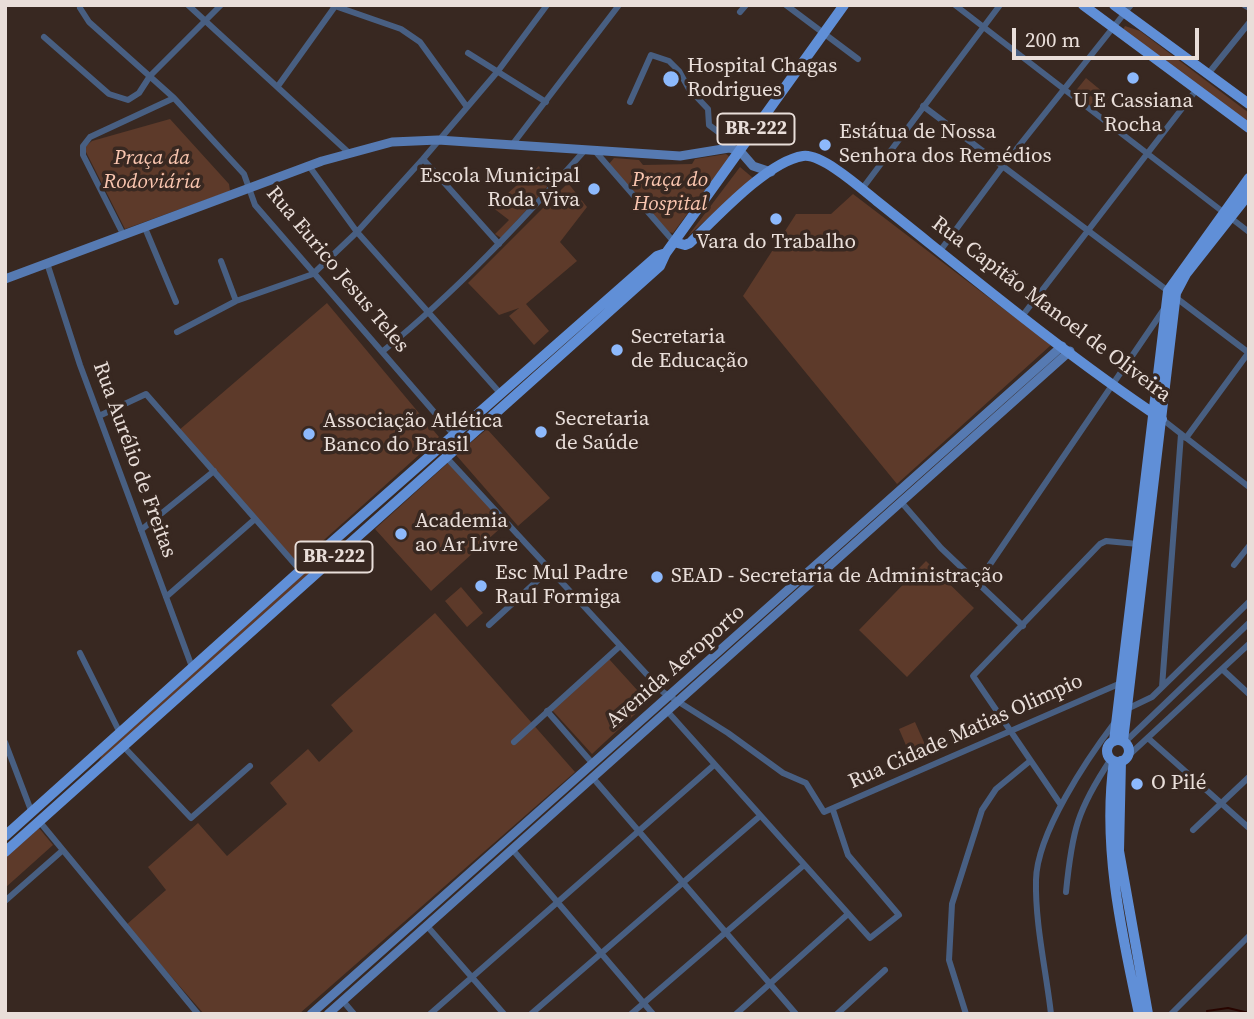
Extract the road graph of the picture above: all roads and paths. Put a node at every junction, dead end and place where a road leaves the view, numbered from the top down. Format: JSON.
{"nodes":[{"id":1,"x":188,"y":5,"type":"edge"},
{"id":2,"x":221,"y":5,"type":"edge"},
{"id":3,"x":547,"y":5,"type":"edge"},
{"id":4,"x":619,"y":5,"type":"edge"},
{"id":5,"x":746,"y":5,"type":"edge"},
{"id":6,"x":786,"y":5,"type":"edge"},
{"id":7,"x":845,"y":5,"type":"edge"},
{"id":8,"x":955,"y":5,"type":"edge"},
{"id":9,"x":1000,"y":5,"type":"edge"},
{"id":10,"x":1083,"y":5,"type":"edge"},
{"id":11,"x":1114,"y":5,"type":"edge"},
{"id":12,"x":1244,"y":5,"type":"edge"},
{"id":13,"x":334,"y":6,"type":"edge"},
{"id":14,"x":80,"y":8,"type":"dead end"},
{"id":15,"x":1128,"y":9,"type":"edge"},
{"id":16,"x":1249,"y":9,"type":"edge"},
{"id":17,"x":740,"y":12,"type":"dead end"},
{"id":18,"x":205,"y":21,"type":"junction"},
{"id":19,"x":1249,"y":23,"type":"edge"},
{"id":20,"x":1114,"y":27,"type":"junction"},
{"id":21,"x":982,"y":28,"type":"junction"},
{"id":22,"x":824,"y":34,"type":"junction"},
{"id":23,"x":44,"y":37,"type":"dead end"},
{"id":24,"x":468,"y":53,"type":"dead end"},
{"id":25,"x":858,"y":59,"type":"dead end"},
{"id":26,"x":498,"y":71,"type":"junction"},
{"id":27,"x":1208,"y":74,"type":"junction"},
{"id":28,"x":150,"y":76,"type":"junction"},
{"id":29,"x":278,"y":86,"type":"junction"},
{"id":30,"x":1196,"y":89,"type":"junction"},
{"id":31,"x":1062,"y":90,"type":"junction"},
{"id":32,"x":174,"y":98,"type":"junction"},
{"id":33,"x":545,"y":102,"type":"junction"},
{"id":34,"x":630,"y":102,"type":"dead end"},
{"id":35,"x":1249,"y":104,"type":"edge"},
{"id":36,"x":923,"y":106,"type":"junction"},
{"id":37,"x":467,"y":107,"type":"junction"},
{"id":38,"x":1249,"y":128,"type":"edge"},
{"id":39,"x":438,"y":140,"type":"junction"},
{"id":40,"x":512,"y":145,"type":"junction"},
{"id":41,"x":743,"y":147,"type":"junction"},
{"id":42,"x":590,"y":151,"type":"junction"},
{"id":43,"x":348,"y":152,"type":"junction"},
{"id":44,"x":1146,"y":155,"type":"junction"},
{"id":45,"x":423,"y":159,"type":"junction"},
{"id":46,"x":310,"y":166,"type":"junction"},
{"id":47,"x":753,"y":166,"type":"junction"},
{"id":48,"x":1003,"y":166,"type":"junction"},
{"id":49,"x":771,"y":172,"type":"junction"},
{"id":50,"x":1249,"y":178,"type":"edge"},
{"id":51,"x":757,"y":183,"type":"junction"},
{"id":52,"x":251,"y":188,"type":"junction"},
{"id":53,"x":862,"y":189,"type":"junction"},
{"id":54,"x":1249,"y":194,"type":"edge"},
{"id":55,"x":1226,"y":216,"type":"junction"},
{"id":56,"x":145,"y":228,"type":"junction"},
{"id":57,"x":1088,"y":231,"type":"junction"},
{"id":58,"x":357,"y":232,"type":"junction"},
{"id":59,"x":1249,"y":232,"type":"edge"},
{"id":60,"x":123,"y":234,"type":"junction"},
{"id":61,"x":674,"y":242,"type":"junction"},
{"id":62,"x":499,"y":244,"type":"junction"},
{"id":63,"x":940,"y":251,"type":"junction"},
{"id":64,"x":662,"y":257,"type":"junction"},
{"id":65,"x":221,"y":261,"type":"dead end"},
{"id":66,"x":47,"y":263,"type":"junction"},
{"id":67,"x":313,"y":274,"type":"junction"},
{"id":68,"x":5,"y":279,"type":"edge"},
{"id":69,"x":1171,"y":294,"type":"junction"},
{"id":70,"x":236,"y":301,"type":"junction"},
{"id":71,"x":176,"y":302,"type":"dead end"},
{"id":72,"x":1169,"y":309,"type":"junction"},
{"id":73,"x":430,"y":313,"type":"junction"},
{"id":74,"x":1023,"y":315,"type":"junction"},
{"id":75,"x":177,"y":332,"type":"dead end"},
{"id":76,"x":1066,"y":349,"type":"junction"},
{"id":77,"x":383,"y":351,"type":"junction"},
{"id":78,"x":1249,"y":353,"type":"edge"},
{"id":79,"x":1112,"y":384,"type":"junction"},
{"id":80,"x":500,"y":393,"type":"junction"},
{"id":81,"x":99,"y":416,"type":"junction"},
{"id":82,"x":1157,"y":416,"type":"junction"},
{"id":83,"x":454,"y":435,"type":"junction"},
{"id":84,"x":1184,"y":436,"type":"junction"},
{"id":85,"x":446,"y":457,"type":"junction"},
{"id":86,"x":214,"y":471,"type":"junction"},
{"id":87,"x":1249,"y":487,"type":"edge"},
{"id":88,"x":902,"y":503,"type":"junction"},
{"id":89,"x":255,"y":519,"type":"junction"},
{"id":90,"x":141,"y":530,"type":"junction"},
{"id":91,"x":331,"y":543,"type":"junction"},
{"id":92,"x":1138,"y":544,"type":"junction"},
{"id":93,"x":1249,"y":546,"type":"edge"},
{"id":94,"x":338,"y":553,"type":"junction"},
{"id":95,"x":1234,"y":565,"type":"dead end"},
{"id":96,"x":550,"y":569,"type":"junction"},
{"id":97,"x":300,"y":570,"type":"junction"},
{"id":98,"x":978,"y":582,"type":"junction"},
{"id":99,"x":166,"y":597,"type":"junction"},
{"id":100,"x":1249,"y":602,"type":"edge"},
{"id":101,"x":1249,"y":623,"type":"edge"},
{"id":102,"x":489,"y":625,"type":"dead end"},
{"id":103,"x":1023,"y":626,"type":"junction"},
{"id":104,"x":1249,"y":644,"type":"edge"},
{"id":105,"x":620,"y":646,"type":"junction"},
{"id":106,"x":80,"y":653,"type":"dead end"},
{"id":107,"x":192,"y":667,"type":"junction"},
{"id":108,"x":1222,"y":669,"type":"junction"},
{"id":109,"x":1122,"y":683,"type":"junction"},
{"id":110,"x":1162,"y":687,"type":"junction"},
{"id":111,"x":1249,"y":694,"type":"edge"},
{"id":112,"x":673,"y":700,"type":"junction"},
{"id":113,"x":1127,"y":709,"type":"junction"},
{"id":114,"x":547,"y":711,"type":"junction"},
{"id":115,"x":668,"y":712,"type":"junction"},
{"id":116,"x":1117,"y":719,"type":"junction"},
{"id":117,"x":120,"y":733,"type":"junction"},
{"id":118,"x":1010,"y":733,"type":"junction"},
{"id":119,"x":1149,"y":739,"type":"junction"},
{"id":120,"x":1120,"y":741,"type":"junction"},
{"id":121,"x":5,"y":742,"type":"edge"},
{"id":122,"x":514,"y":742,"type":"dead end"},
{"id":123,"x":123,"y":746,"type":"junction"},
{"id":124,"x":1118,"y":759,"type":"junction"},
{"id":125,"x":1030,"y":761,"type":"junction"},
{"id":126,"x":593,"y":764,"type":"junction"},
{"id":127,"x":714,"y":765,"type":"junction"},
{"id":128,"x":250,"y":766,"type":"dead end"},
{"id":129,"x":88,"y":770,"type":"junction"},
{"id":130,"x":1249,"y":777,"type":"edge"},
{"id":131,"x":593,"y":778,"type":"junction"},
{"id":132,"x":1222,"y":803,"type":"junction"},
{"id":133,"x":1061,"y":804,"type":"junction"},
{"id":134,"x":833,"y":810,"type":"junction"},
{"id":135,"x":760,"y":816,"type":"junction"},
{"id":136,"x":36,"y":817,"type":"junction"},
{"id":137,"x":1249,"y":828,"type":"edge"},
{"id":138,"x":1193,"y":831,"type":"dead end"},
{"id":139,"x":639,"y":832,"type":"junction"},
{"id":140,"x":5,"y":836,"type":"edge"},
{"id":141,"x":512,"y":849,"type":"junction"},
{"id":142,"x":63,"y":850,"type":"junction"},
{"id":143,"x":5,"y":852,"type":"edge"},
{"id":144,"x":804,"y":865,"type":"junction"},
{"id":145,"x":682,"y":882,"type":"junction"},
{"id":146,"x":1066,"y":892,"type":"dead end"},
{"id":147,"x":5,"y":901,"type":"edge"},
{"id":148,"x":558,"y":902,"type":"junction"},
{"id":149,"x":848,"y":914,"type":"junction"},
{"id":150,"x":427,"y":926,"type":"junction"},
{"id":151,"x":726,"y":933,"type":"junction"},
{"id":152,"x":1249,"y":936,"type":"edge"},
{"id":153,"x":601,"y":953,"type":"junction"},
{"id":154,"x":885,"y":970,"type":"dead end"},
{"id":155,"x":472,"y":978,"type":"junction"},
{"id":156,"x":769,"y":983,"type":"junction"},
{"id":157,"x":343,"y":1001,"type":"junction"},
{"id":158,"x":644,"y":1003,"type":"junction"},
{"id":159,"x":198,"y":1014,"type":"edge"},
{"id":160,"x":311,"y":1014,"type":"edge"},
{"id":161,"x":328,"y":1014,"type":"edge"},
{"id":162,"x":354,"y":1014,"type":"edge"},
{"id":163,"x":430,"y":1014,"type":"edge"},
{"id":164,"x":504,"y":1014,"type":"edge"},
{"id":165,"x":531,"y":1014,"type":"edge"},
{"id":166,"x":631,"y":1014,"type":"edge"},
{"id":167,"x":653,"y":1014,"type":"edge"},
{"id":168,"x":736,"y":1014,"type":"edge"},
{"id":169,"x":796,"y":1014,"type":"edge"},
{"id":170,"x":836,"y":1014,"type":"edge"},
{"id":171,"x":966,"y":1014,"type":"edge"},
{"id":172,"x":1051,"y":1014,"type":"edge"},
{"id":173,"x":1139,"y":1014,"type":"edge"},
{"id":174,"x":1148,"y":1014,"type":"edge"},
{"id":175,"x":1171,"y":1014,"type":"edge"}],
"edges":[{"from":1,"to":18,"type":"street"},
{"from":2,"to":18,"type":"street"},
{"from":3,"to":26,"type":"street"},
{"from":4,"to":33,"type":"street"},
{"from":5,"to":17,"type":"street"},
{"from":6,"to":22,"type":"street"},
{"from":7,"to":22,"type":"main road","number":"BR-222"},
{"from":8,"to":21,"type":"street"},
{"from":9,"to":21,"type":"street"},
{"from":10,"to":20,"type":"main road"},
{"from":11,"to":15,"type":"main road"},
{"from":12,"to":16,"type":"street"},
{"from":13,"to":29,"type":"street"},
{"from":13,"to":37,"type":"street"},
{"from":14,"to":28,"type":"street","name":"Rua Eurico Jesus Teles"},
{"from":15,"to":20,"type":"street"},
{"from":15,"to":27,"type":"main road"},
{"from":18,"to":28,"type":"street"},
{"from":18,"to":29,"type":"street"},
{"from":19,"to":27,"type":"street"},
{"from":20,"to":30,"type":"main road"},
{"from":20,"to":31,"type":"street"},
{"from":21,"to":31,"type":"street"},
{"from":21,"to":36,"type":"street"},
{"from":22,"to":25,"type":"street"},
{"from":22,"to":41,"type":"main road","number":"BR-222"},
{"from":23,"to":28,"type":"street"},
{"from":24,"to":26,"type":"street"},
{"from":26,"to":33,"type":"street"},
{"from":26,"to":37,"type":"street"},
{"from":27,"to":35,"type":"main road"},
{"from":28,"to":32,"type":"street","name":"Rua Eurico Jesus Teles"},
{"from":29,"to":43,"type":"street"},
{"from":30,"to":38,"type":"main road"},
{"from":30,"to":44,"type":"street"},
{"from":31,"to":44,"type":"street"},
{"from":31,"to":48,"type":"street"},
{"from":32,"to":52,"type":"street","name":"Rua Eurico Jesus Teles"},
{"from":32,"to":60,"type":"street"},
{"from":33,"to":40,"type":"street"},
{"from":34,"to":41,"type":"street"},
{"from":36,"to":48,"type":"street"},
{"from":36,"to":53,"type":"street"},
{"from":37,"to":39,"type":"street"},
{"from":39,"to":40,"type":"street"},
{"from":39,"to":43,"type":"street"},
{"from":39,"to":45,"type":"street"},
{"from":40,"to":42,"type":"street"},
{"from":41,"to":42,"type":"street"},
{"from":41,"to":47,"type":"street"},
{"from":41,"to":61,"type":"main road","number":"BR-222"},
{"from":42,"to":61,"type":"street"},
{"from":42,"to":62,"type":"street"},
{"from":43,"to":46,"type":"street"},
{"from":44,"to":55,"type":"street"},
{"from":44,"to":57,"type":"street"},
{"from":45,"to":58,"type":"street"},
{"from":45,"to":62,"type":"street"},
{"from":46,"to":52,"type":"street"},
{"from":46,"to":58,"type":"street"},
{"from":47,"to":49,"type":"street"},
{"from":47,"to":51,"type":"street"},
{"from":48,"to":57,"type":"street"},
{"from":48,"to":63,"type":"street"},
{"from":49,"to":51,"type":"main road"},
{"from":49,"to":53,"type":"main road","name":"Rua Capitão Manoel de Oliveira"},
{"from":50,"to":55,"type":"main road"},
{"from":51,"to":61,"type":"main road"},
{"from":52,"to":56,"type":"street"},
{"from":52,"to":67,"type":"street","name":"Rua Eurico Jesus Teles"},
{"from":53,"to":63,"type":"main road","name":"Rua Capitão Manoel de Oliveira"},
{"from":54,"to":55,"type":"main road"},
{"from":55,"to":59,"type":"street"},
{"from":55,"to":69,"type":"main road"},
{"from":56,"to":60,"type":"street"},
{"from":56,"to":71,"type":"street"},
{"from":57,"to":69,"type":"street"},
{"from":57,"to":74,"type":"street"},
{"from":58,"to":67,"type":"street"},
{"from":58,"to":73,"type":"street"},
{"from":60,"to":66,"type":"street"},
{"from":61,"to":64,"type":"main road","number":"BR-222"},
{"from":62,"to":73,"type":"street"},
{"from":63,"to":74,"type":"main road","name":"Rua Capitão Manoel de Oliveira"},
{"from":64,"to":80,"type":"main road","number":"BR-222"},
{"from":64,"to":85,"type":"main road","number":"BR-222"},
{"from":65,"to":70,"type":"street"},
{"from":66,"to":68,"type":"street"},
{"from":66,"to":81,"type":"street","name":"Rua Aurélio de Freitas"},
{"from":67,"to":70,"type":"street"},
{"from":67,"to":77,"type":"street","name":"Rua Eurico Jesus Teles"},
{"from":69,"to":72,"type":"main road"},
{"from":69,"to":78,"type":"street"},
{"from":70,"to":75,"type":"street"},
{"from":72,"to":79,"type":"street"},
{"from":72,"to":82,"type":"main road"},
{"from":73,"to":77,"type":"street"},
{"from":73,"to":80,"type":"street"},
{"from":74,"to":76,"type":"main road","name":"Rua Capitão Manoel de Oliveira"},
{"from":76,"to":79,"type":"main road","name":"Rua Capitão Manoel de Oliveira"},
{"from":76,"to":88,"type":"street","name":"Avenida Aeroporto"},
{"from":76,"to":112,"type":"street","name":"Avenida Aeroporto"},
{"from":77,"to":83,"type":"street","name":"Rua Eurico Jesus Teles"},
{"from":78,"to":84,"type":"street"},
{"from":79,"to":82,"type":"main road","name":"Rua Capitão Manoel de Oliveira"},
{"from":79,"to":98,"type":"street"},
{"from":80,"to":83,"type":"main road","number":"BR-222"},
{"from":81,"to":86,"type":"street"},
{"from":81,"to":90,"type":"street","name":"Rua Aurélio de Freitas"},
{"from":82,"to":84,"type":"street","name":"Rua Capitão Manoel de Oliveira"},
{"from":82,"to":92,"type":"main road"},
{"from":82,"to":113,"type":"main road"},
{"from":83,"to":91,"type":"main road","number":"BR-222"},
{"from":84,"to":87,"type":"street","name":"Rua Capitão Manoel de Oliveira"},
{"from":84,"to":110,"type":"street"},
{"from":85,"to":94,"type":"main road","number":"BR-222"},
{"from":85,"to":96,"type":"street"},
{"from":86,"to":89,"type":"street"},
{"from":86,"to":90,"type":"street"},
{"from":88,"to":98,"type":"street"},
{"from":88,"to":112,"type":"street","name":"Avenida Aeroporto"},
{"from":89,"to":97,"type":"street"},
{"from":89,"to":99,"type":"street"},
{"from":90,"to":99,"type":"street","name":"Rua Aurélio de Freitas"},
{"from":91,"to":94,"type":"main road"},
{"from":91,"to":97,"type":"main road","number":"BR-222"},
{"from":92,"to":103,"type":"street"},
{"from":92,"to":109,"type":"main road"},
{"from":93,"to":95,"type":"street"},
{"from":94,"to":123,"type":"main road","number":"BR-222"},
{"from":96,"to":102,"type":"street"},
{"from":96,"to":105,"type":"street"},
{"from":97,"to":107,"type":"main road","number":"BR-222"},
{"from":98,"to":103,"type":"street"},
{"from":99,"to":107,"type":"street","name":"Rua Aurélio de Freitas"},
{"from":100,"to":110,"type":"street"},
{"from":101,"to":120,"type":"street"},
{"from":103,"to":118,"type":"street"},
{"from":104,"to":108,"type":"street"},
{"from":105,"to":112,"type":"street"},
{"from":105,"to":114,"type":"street"},
{"from":106,"to":117,"type":"street"},
{"from":107,"to":117,"type":"main road","number":"BR-222"},
{"from":108,"to":111,"type":"street"},
{"from":108,"to":119,"type":"street"},
{"from":109,"to":116,"type":"main road"},
{"from":109,"to":118,"type":"street","name":"Rua Cidade Matias Olimpio"},
{"from":110,"to":113,"type":"street"},
{"from":112,"to":115,"type":"street","name":"Avenida Aeroporto"},
{"from":112,"to":126,"type":"street","name":"Avenida Aeroporto"},
{"from":112,"to":134,"type":"street","name":"Rua Cidade Matias Olimpio"},
{"from":113,"to":120,"type":"main road"},
{"from":114,"to":122,"type":"street"},
{"from":114,"to":126,"type":"street"},
{"from":115,"to":127,"type":"street"},
{"from":115,"to":131,"type":"street","name":"Avenida Aeroporto"},
{"from":116,"to":120,"type":"main road"},
{"from":116,"to":133,"type":"street"},
{"from":117,"to":129,"type":"main road","number":"BR-222"},
{"from":118,"to":125,"type":"street"},
{"from":118,"to":134,"type":"street","name":"Rua Cidade Matias Olimpio"},
{"from":119,"to":124,"type":"street"},
{"from":119,"to":132,"type":"street"},
{"from":120,"to":124,"type":"main road"},
{"from":120,"to":124,"type":"main road"},
{"from":121,"to":136,"type":"street"},
{"from":123,"to":128,"type":"street"},
{"from":123,"to":129,"type":"main road","number":"BR-222"},
{"from":124,"to":146,"type":"street"},
{"from":124,"to":173,"type":"main road"},
{"from":124,"to":174,"type":"main road"},
{"from":125,"to":133,"type":"street"},
{"from":125,"to":171,"type":"street"},
{"from":126,"to":160,"type":"street","name":"Avenida Aeroporto"},
{"from":127,"to":135,"type":"street"},
{"from":127,"to":139,"type":"street"},
{"from":129,"to":136,"type":"main road","number":"BR-222"},
{"from":130,"to":132,"type":"street"},
{"from":131,"to":139,"type":"street"},
{"from":131,"to":141,"type":"street","name":"Avenida Aeroporto"},
{"from":132,"to":137,"type":"street"},
{"from":132,"to":138,"type":"street"},
{"from":133,"to":172,"type":"street"},
{"from":134,"to":149,"type":"street"},
{"from":135,"to":144,"type":"street"},
{"from":135,"to":145,"type":"street"},
{"from":136,"to":140,"type":"main road","number":"BR-222"},
{"from":136,"to":142,"type":"street"},
{"from":136,"to":143,"type":"main road","number":"BR-222"},
{"from":139,"to":145,"type":"street"},
{"from":139,"to":148,"type":"street"},
{"from":141,"to":148,"type":"street"},
{"from":141,"to":150,"type":"street","name":"Avenida Aeroporto"},
{"from":142,"to":147,"type":"street"},
{"from":142,"to":159,"type":"street"},
{"from":144,"to":149,"type":"street"},
{"from":144,"to":151,"type":"street"},
{"from":145,"to":151,"type":"street"},
{"from":145,"to":153,"type":"street"},
{"from":148,"to":153,"type":"street"},
{"from":148,"to":155,"type":"street"},
{"from":149,"to":156,"type":"street"},
{"from":150,"to":155,"type":"street"},
{"from":150,"to":157,"type":"street","name":"Avenida Aeroporto"},
{"from":151,"to":156,"type":"street"},
{"from":151,"to":158,"type":"street"},
{"from":152,"to":175,"type":"street"},
{"from":153,"to":158,"type":"street"},
{"from":153,"to":165,"type":"street"},
{"from":154,"to":170,"type":"street"},
{"from":155,"to":163,"type":"street"},
{"from":155,"to":164,"type":"street"},
{"from":156,"to":168,"type":"street"},
{"from":156,"to":169,"type":"street"},
{"from":157,"to":161,"type":"street","name":"Avenida Aeroporto"},
{"from":157,"to":162,"type":"street"},
{"from":158,"to":166,"type":"street"},
{"from":158,"to":167,"type":"street"}]}
